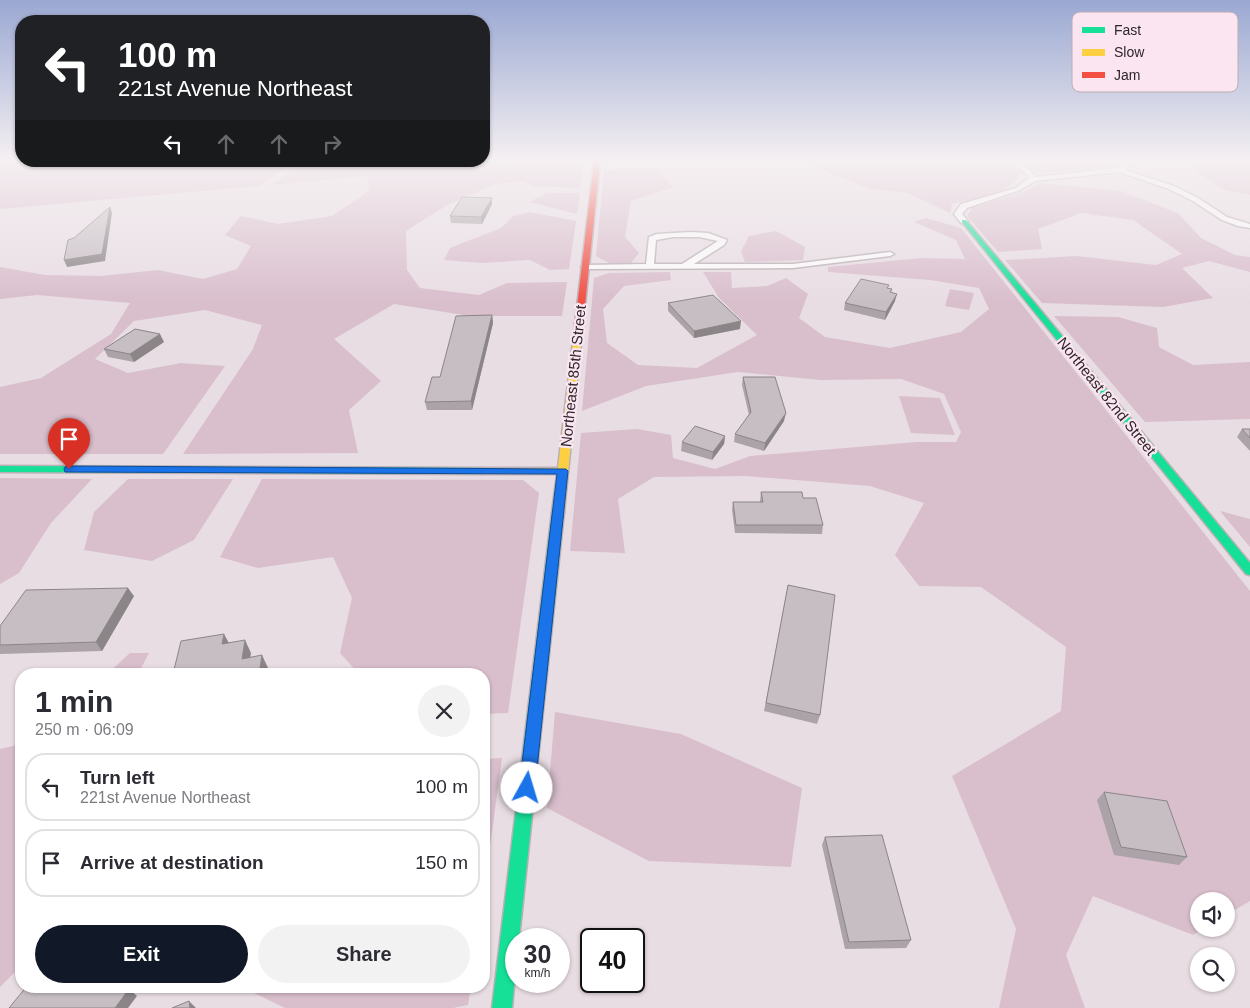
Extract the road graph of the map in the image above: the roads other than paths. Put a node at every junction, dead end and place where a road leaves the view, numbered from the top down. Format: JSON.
{"nodes":[{"id":1,"x":592,"y":209,"type":"edge"},
{"id":2,"x":962,"y":209,"type":"edge"},
{"id":3,"x":1210,"y":209,"type":"edge"},
{"id":4,"x":964,"y":221,"type":"joint"},
{"id":5,"x":1250,"y":226,"type":"edge"},
{"id":6,"x":890,"y":254,"type":"dead end"},
{"id":7,"x":585,"y":267,"type":"junction"},
{"id":8,"x":650,"y":267,"type":"junction"},
{"id":9,"x":684,"y":267,"type":"junction"},
{"id":10,"x":0,"y":469,"type":"edge"},
{"id":11,"x":562,"y":471,"type":"junction"},
{"id":12,"x":1250,"y":571,"type":"edge"},
{"id":13,"x":502,"y":1008,"type":"edge"}],
"edges":[{"from":1,"to":7,"type":"street","name":"Northeast 85th Street"},
{"from":2,"to":4,"type":"lane"},
{"from":3,"to":5,"type":"lane"},
{"from":4,"to":12,"type":"street","name":"Northeast 82nd Street"},
{"from":6,"to":9,"type":"lane"},
{"from":7,"to":8,"type":"lane"},
{"from":7,"to":11,"type":"street","name":"Northeast 85th Street"},
{"from":8,"to":9,"type":"lane"},
{"from":8,"to":9,"type":"lane"},
{"from":10,"to":11,"type":"street"},
{"from":11,"to":13,"type":"street","name":"Northeast 85th Street"}]}
